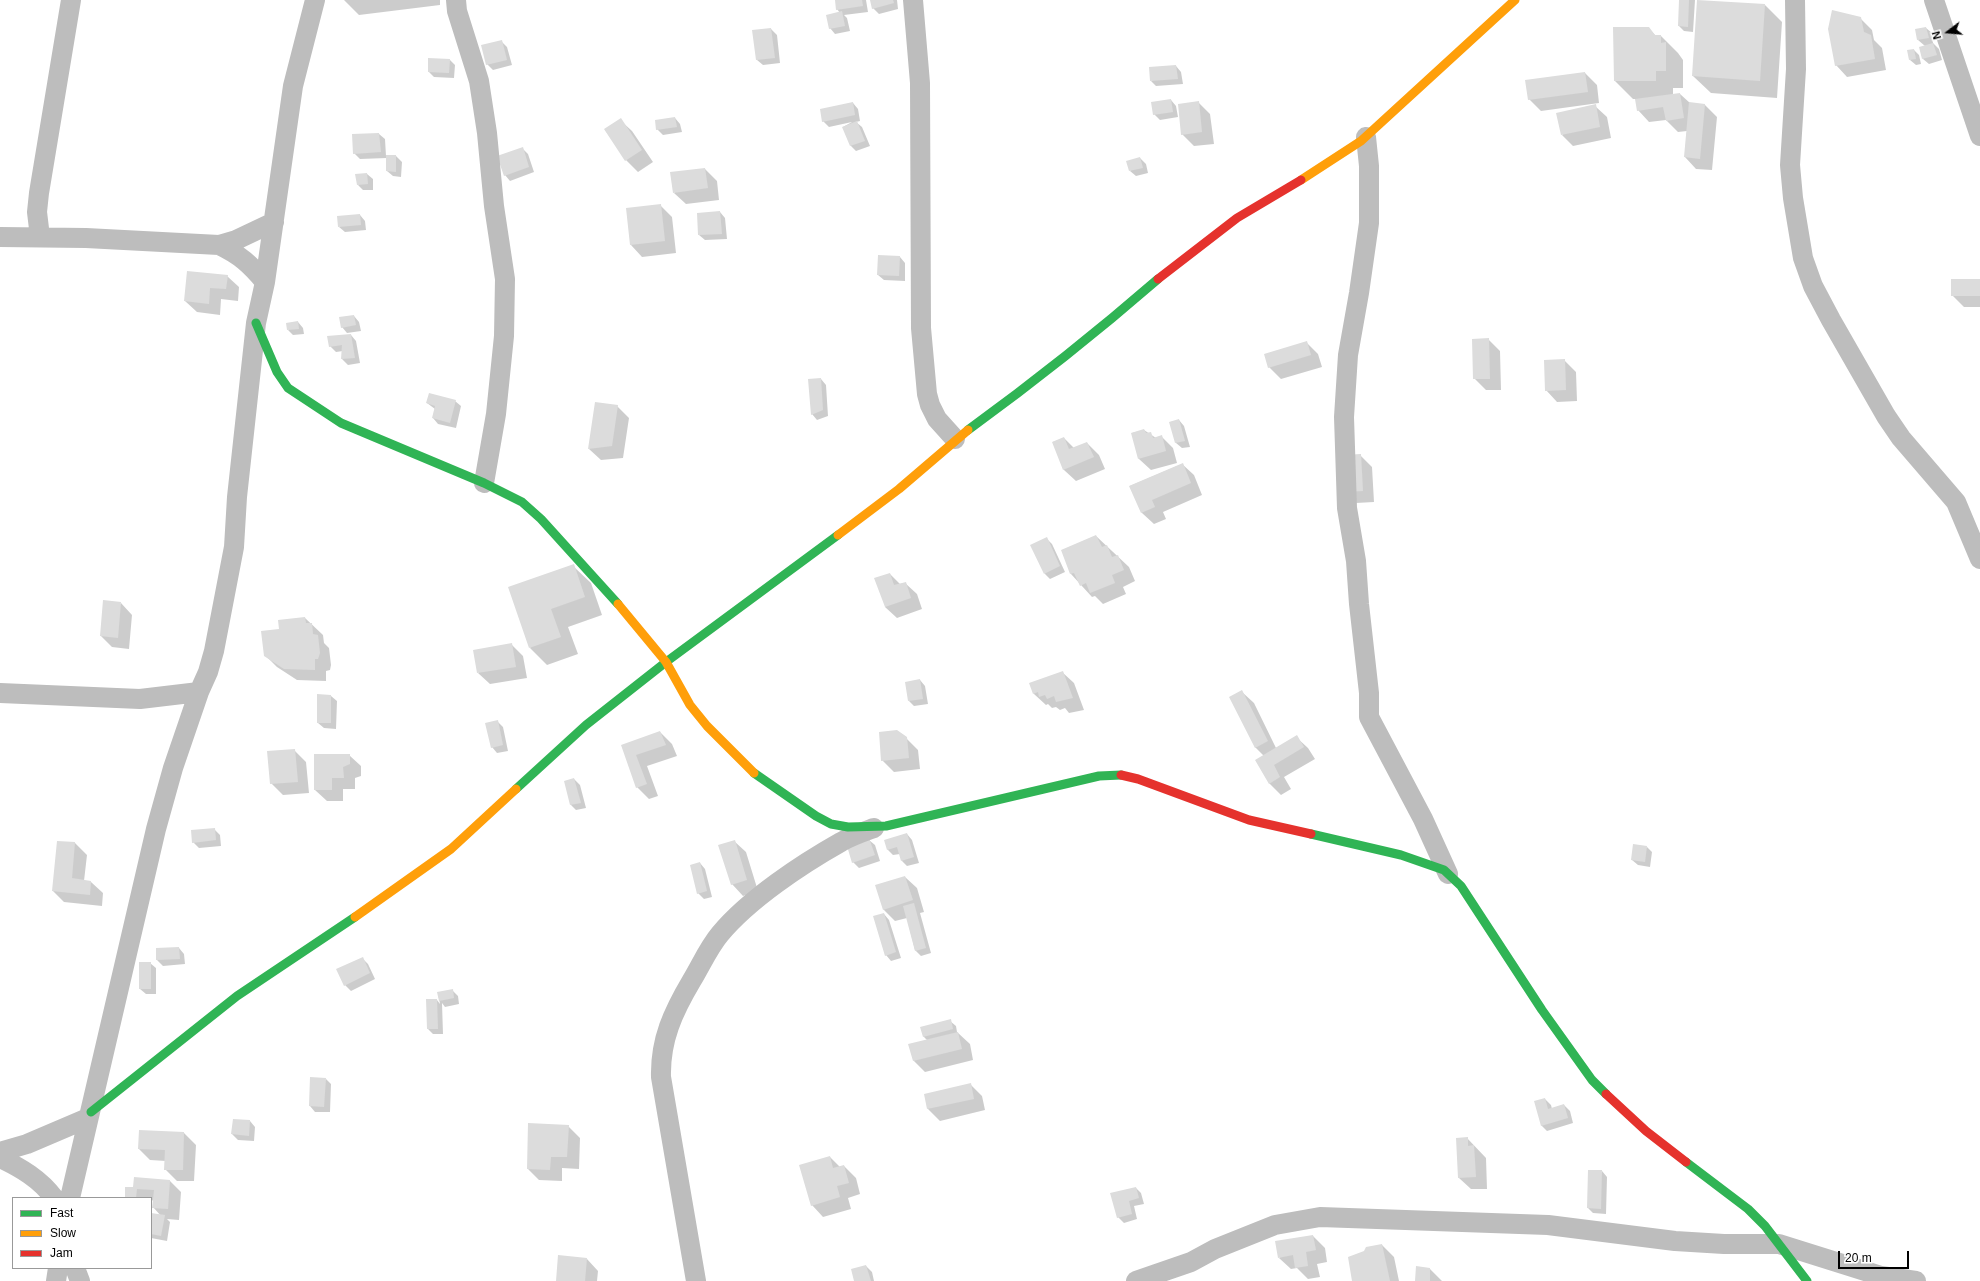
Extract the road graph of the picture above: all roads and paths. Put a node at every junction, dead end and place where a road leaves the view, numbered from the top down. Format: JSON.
{"nodes":[{"id":1,"x":71,"y":0,"type":"edge"},
{"id":2,"x":315,"y":0,"type":"edge"},
{"id":3,"x":456,"y":0,"type":"edge"},
{"id":4,"x":913,"y":0,"type":"edge"},
{"id":5,"x":1515,"y":0,"type":"edge"},
{"id":6,"x":1795,"y":0,"type":"edge"},
{"id":7,"x":1934,"y":0,"type":"edge"},
{"id":8,"x":1980,"y":136,"type":"edge"},
{"id":9,"x":1366,"y":137,"type":"junction"},
{"id":10,"x":274,"y":222,"type":"junction"},
{"id":11,"x":0,"y":236,"type":"edge"},
{"id":12,"x":40,"y":237,"type":"junction"},
{"id":13,"x":219,"y":245,"type":"junction"},
{"id":14,"x":265,"y":282,"type":"junction"},
{"id":15,"x":256,"y":323,"type":"junction"},
{"id":16,"x":955,"y":439,"type":"junction"},
{"id":17,"x":484,"y":483,"type":"junction"},
{"id":18,"x":1980,"y":559,"type":"edge"},
{"id":19,"x":666,"y":662,"type":"junction"},
{"id":20,"x":199,"y":692,"type":"junction"},
{"id":21,"x":0,"y":693,"type":"edge"},
{"id":22,"x":878,"y":826,"type":"junction"},
{"id":23,"x":1448,"y":874,"type":"junction"},
{"id":24,"x":89,"y":1115,"type":"junction"},
{"id":25,"x":0,"y":1152,"type":"edge"},
{"id":26,"x":0,"y":1158,"type":"edge"},
{"id":27,"x":53,"y":1197,"type":"edge"},
{"id":28,"x":70,"y":1197,"type":"edge"},
{"id":29,"x":1779,"y":1244,"type":"junction"},
{"id":30,"x":58,"y":1269,"type":"edge"},
{"id":31,"x":74,"y":1269,"type":"edge"},
{"id":32,"x":56,"y":1281,"type":"edge"},
{"id":33,"x":80,"y":1281,"type":"edge"},
{"id":34,"x":696,"y":1281,"type":"edge"},
{"id":35,"x":1136,"y":1281,"type":"edge"},
{"id":36,"x":1807,"y":1281,"type":"edge"},
{"id":37,"x":1916,"y":1281,"type":"edge"}],
"edges":[{"from":1,"to":12,"type":"street"},
{"from":2,"to":10,"type":"street"},
{"from":3,"to":17,"type":"street"},
{"from":4,"to":16,"type":"street"},
{"from":5,"to":9,"type":"street"},
{"from":6,"to":18,"type":"street"},
{"from":7,"to":8,"type":"street"},
{"from":9,"to":16,"type":"street"},
{"from":9,"to":23,"type":"street"},
{"from":10,"to":13,"type":"street"},
{"from":10,"to":14,"type":"street"},
{"from":11,"to":12,"type":"street"},
{"from":12,"to":13,"type":"street"},
{"from":13,"to":14,"type":"street"},
{"from":14,"to":15,"type":"street"},
{"from":15,"to":17,"type":"street"},
{"from":15,"to":20,"type":"street"},
{"from":16,"to":19,"type":"street"},
{"from":17,"to":19,"type":"street"},
{"from":19,"to":22,"type":"street"},
{"from":19,"to":24,"type":"street"},
{"from":20,"to":21,"type":"street"},
{"from":20,"to":24,"type":"street"},
{"from":22,"to":23,"type":"street"},
{"from":22,"to":34,"type":"street"},
{"from":23,"to":29,"type":"street"},
{"from":24,"to":25,"type":"street"},
{"from":24,"to":28,"type":"street"},
{"from":26,"to":27,"type":"street"},
{"from":29,"to":35,"type":"street"},
{"from":29,"to":36,"type":"street"},
{"from":29,"to":37,"type":"street"},
{"from":30,"to":32,"type":"street"},
{"from":31,"to":33,"type":"street"}]}
